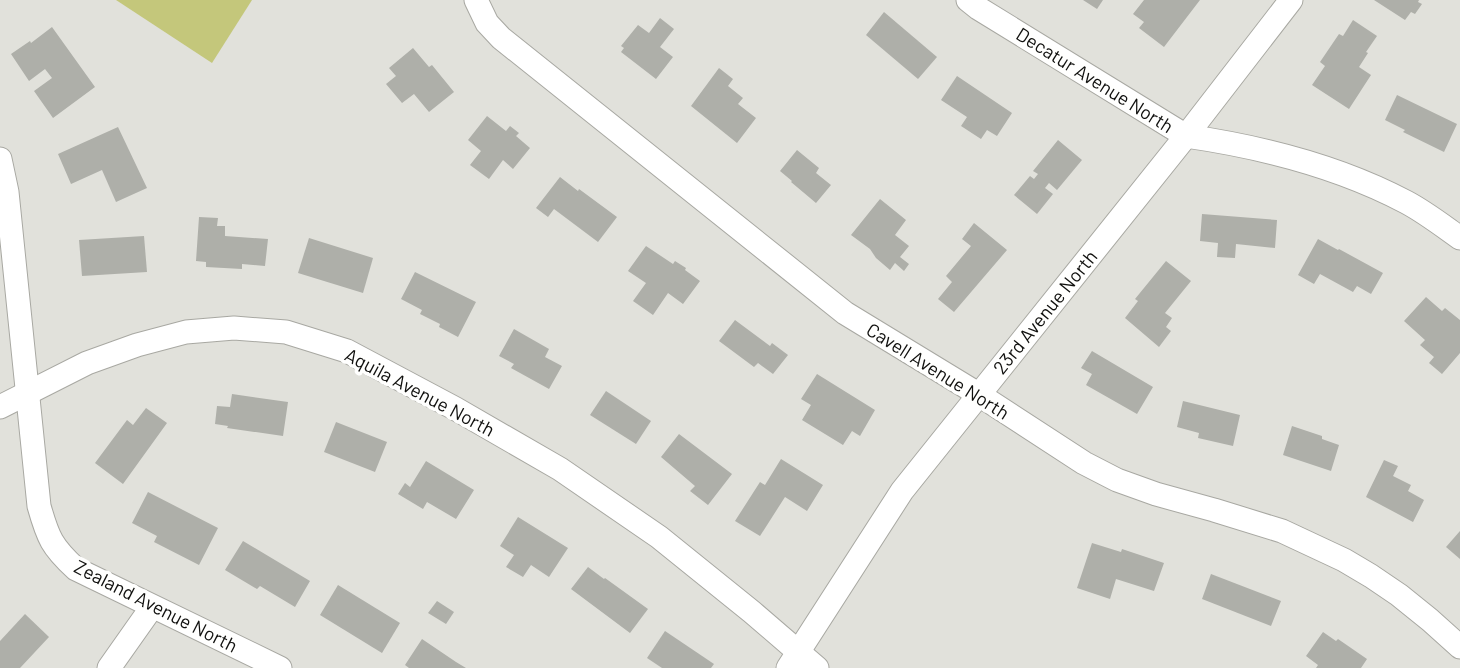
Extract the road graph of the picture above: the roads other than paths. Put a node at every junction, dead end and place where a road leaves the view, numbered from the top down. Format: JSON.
{"nodes":[{"id":1,"x":476,"y":0,"type":"edge"},
{"id":2,"x":968,"y":0,"type":"edge"},
{"id":3,"x":1291,"y":0,"type":"edge"},
{"id":4,"x":1186,"y":136,"type":"junction"},
{"id":5,"x":0,"y":159,"type":"edge"},
{"id":6,"x":1460,"y":238,"type":"edge"},
{"id":7,"x":28,"y":393,"type":"junction"},
{"id":8,"x":978,"y":394,"type":"junction"},
{"id":9,"x":0,"y":407,"type":"edge"},
{"id":10,"x":152,"y":607,"type":"junction"},
{"id":11,"x":1460,"y":647,"type":"edge"},
{"id":12,"x":793,"y":660,"type":"edge"},
{"id":13,"x":109,"y":668,"type":"edge"},
{"id":14,"x":280,"y":668,"type":"edge"},
{"id":15,"x":817,"y":668,"type":"edge"}],
"edges":[{"from":1,"to":8,"type":"street","name":"Cavell Avenue North"},
{"from":2,"to":4,"type":"street","name":"Decatur Avenue North"},
{"from":3,"to":4,"type":"street","name":"23rd Avenue North"},
{"from":4,"to":6,"type":"street","name":"Decatur Avenue North"},
{"from":4,"to":8,"type":"street","name":"23rd Avenue North"},
{"from":5,"to":7,"type":"street"},
{"from":7,"to":9,"type":"street"},
{"from":7,"to":10,"type":"street","name":"Zealand Avenue North"},
{"from":7,"to":12,"type":"street","name":"Aquila Avenue North"},
{"from":8,"to":11,"type":"street","name":"Cavell Avenue North"},
{"from":8,"to":12,"type":"street","name":"23rd Avenue North"},
{"from":10,"to":13,"type":"street"},
{"from":10,"to":14,"type":"street","name":"Zealand Avenue North"},
{"from":12,"to":15,"type":"street","name":"Aquila Avenue North"}]}
